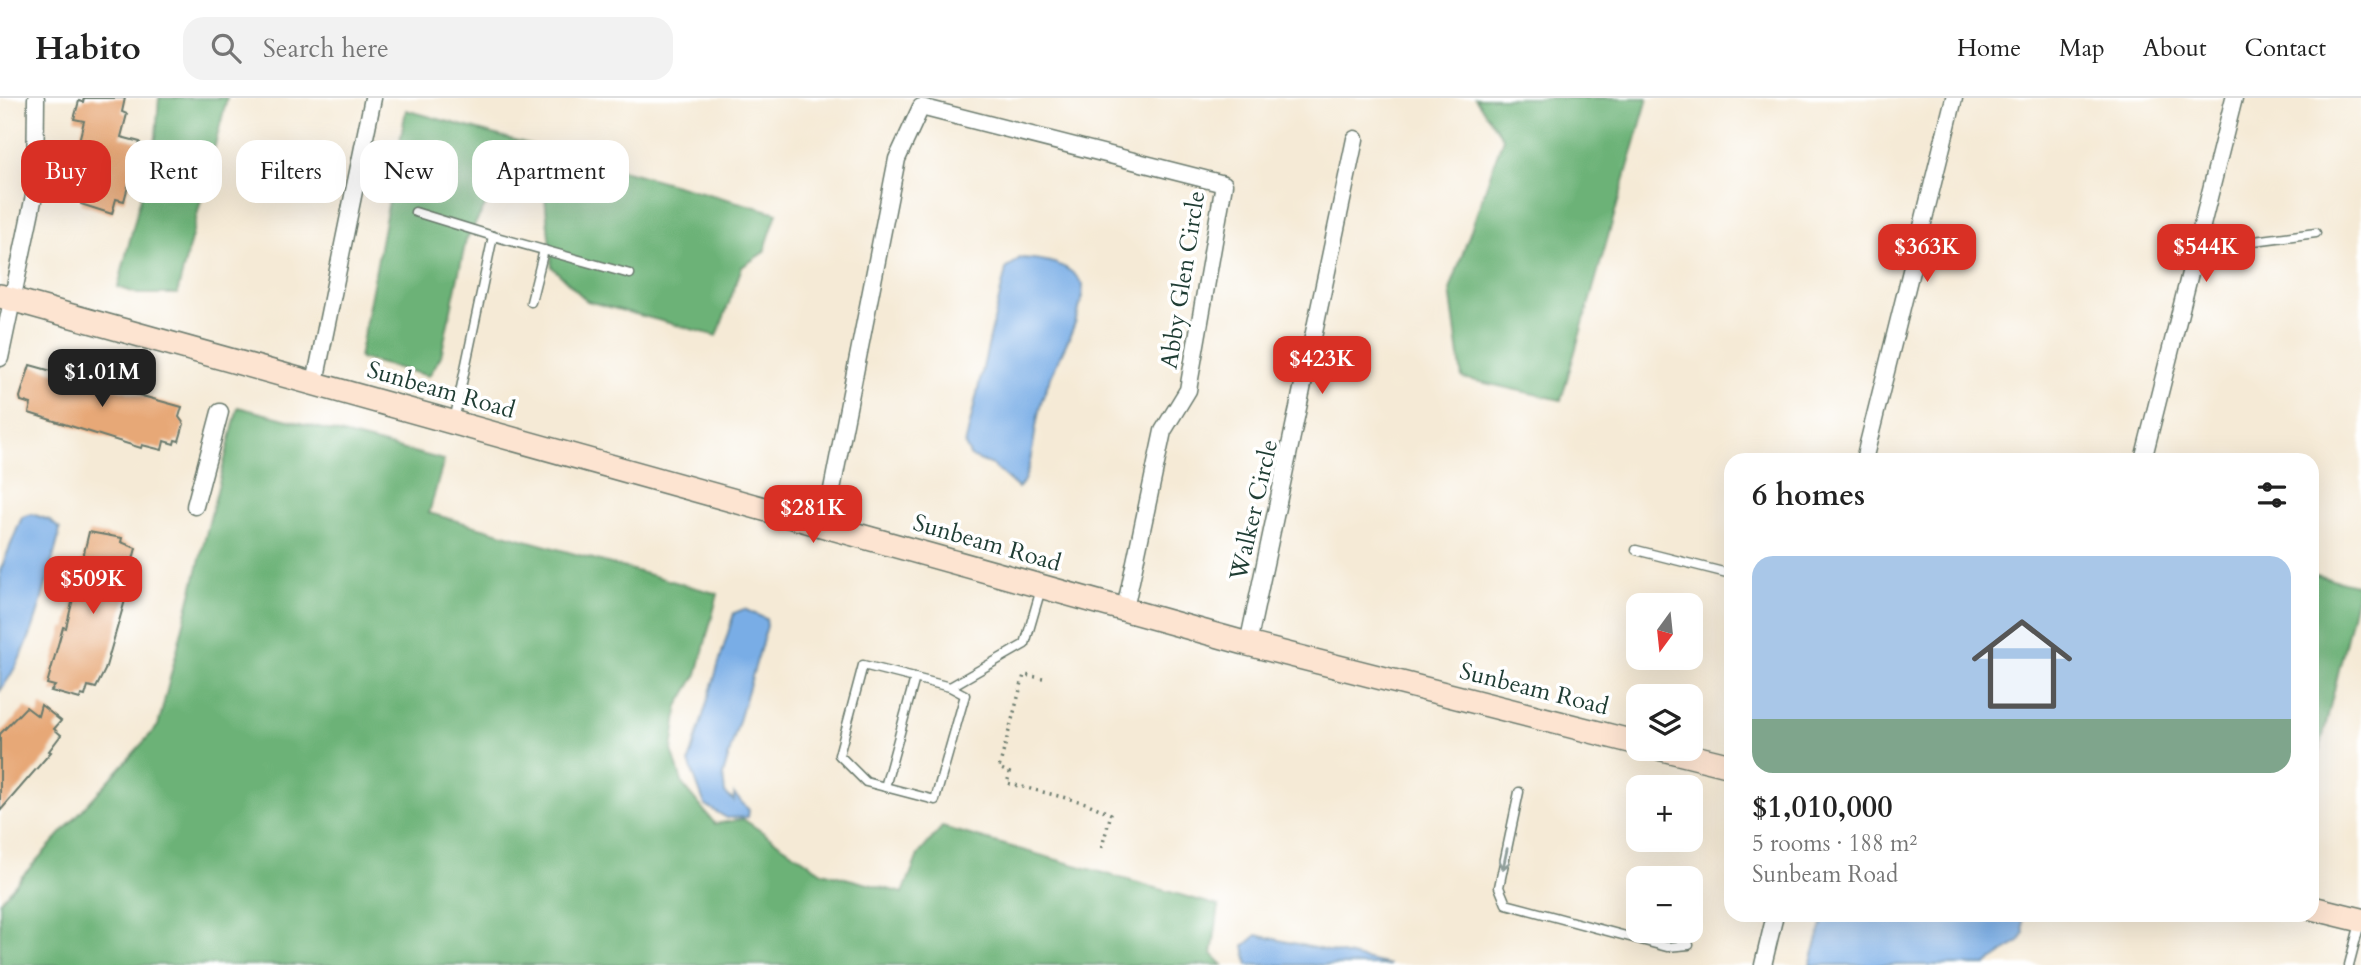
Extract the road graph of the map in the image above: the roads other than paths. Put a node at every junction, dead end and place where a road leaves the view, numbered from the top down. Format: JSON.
{"nodes":[{"id":1,"x":36,"y":98,"type":"edge"},
{"id":2,"x":373,"y":98,"type":"edge"},
{"id":3,"x":1954,"y":98,"type":"edge"},
{"id":4,"x":2234,"y":98,"type":"edge"},
{"id":5,"x":1355,"y":139,"type":"dead end"},
{"id":6,"x":415,"y":212,"type":"dead end"},
{"id":7,"x":2201,"y":231,"type":"junction"},
{"id":8,"x":2316,"y":233,"type":"dead end"},
{"id":9,"x":493,"y":236,"type":"junction"},
{"id":10,"x":544,"y":250,"type":"junction"},
{"id":11,"x":630,"y":274,"type":"dead end"},
{"id":12,"x":6,"y":298,"type":"edge"},
{"id":13,"x":531,"y":302,"type":"dead end"},
{"id":14,"x":0,"y":358,"type":"edge"},
{"id":15,"x":315,"y":382,"type":"junction"},
{"id":16,"x":220,"y":412,"type":"dead end"},
{"id":17,"x":454,"y":421,"type":"junction"},
{"id":18,"x":1866,"y":453,"type":"edge"},
{"id":19,"x":2145,"y":453,"type":"edge"},
{"id":20,"x":195,"y":506,"type":"dead end"},
{"id":21,"x":825,"y":525,"type":"junction"},
{"id":22,"x":1636,"y":550,"type":"dead end"},
{"id":23,"x":1724,"y":573,"type":"edge"},
{"id":24,"x":1041,"y":586,"type":"junction"},
{"id":25,"x":1125,"y":609,"type":"junction"},
{"id":26,"x":1248,"y":643,"type":"junction"},
{"id":27,"x":915,"y":678,"type":"junction"},
{"id":28,"x":950,"y":687,"type":"junction"},
{"id":29,"x":1626,"y":740,"type":"edge"},
{"id":30,"x":1703,"y":759,"type":"edge"},
{"id":31,"x":1724,"y":764,"type":"edge"},
{"id":32,"x":885,"y":787,"type":"junction"},
{"id":33,"x":1519,"y":792,"type":"dead end"},
{"id":34,"x":2319,"y":910,"type":"edge"},
{"id":35,"x":2361,"y":920,"type":"edge"},
{"id":36,"x":1773,"y":922,"type":"edge"},
{"id":37,"x":1689,"y":945,"type":"dead end"},
{"id":38,"x":1763,"y":965,"type":"edge"},
{"id":39,"x":2349,"y":965,"type":"edge"}],
"edges":[{"from":1,"to":12,"type":"street"},
{"from":2,"to":15,"type":"street"},
{"from":3,"to":18,"type":"street"},
{"from":4,"to":7,"type":"street"},
{"from":5,"to":26,"type":"street","name":"Walker Circle"},
{"from":6,"to":9,"type":"lane"},
{"from":7,"to":8,"type":"lane"},
{"from":7,"to":19,"type":"street"},
{"from":9,"to":10,"type":"lane"},
{"from":9,"to":17,"type":"lane"},
{"from":10,"to":11,"type":"lane"},
{"from":10,"to":13,"type":"lane"},
{"from":12,"to":14,"type":"street"},
{"from":12,"to":15,"type":"street","name":"Sunbeam Road"},
{"from":15,"to":17,"type":"street","name":"Sunbeam Road"},
{"from":16,"to":20,"type":"street"},
{"from":17,"to":21,"type":"street","name":"Sunbeam Road"},
{"from":21,"to":24,"type":"street","name":"Sunbeam Road"},
{"from":21,"to":25,"type":"street","name":"Abby Glen Circle"},
{"from":22,"to":23,"type":"lane"},
{"from":24,"to":25,"type":"street","name":"Sunbeam Road"},
{"from":24,"to":28,"type":"lane"},
{"from":25,"to":26,"type":"street","name":"Sunbeam Road"},
{"from":26,"to":29,"type":"street","name":"Sunbeam Road"},
{"from":27,"to":28,"type":"lane"},
{"from":27,"to":32,"type":"lane"},
{"from":27,"to":32,"type":"lane"},
{"from":28,"to":32,"type":"lane"},
{"from":30,"to":31,"type":"street"},
{"from":33,"to":37,"type":"lane","one_way":true},
{"from":34,"to":35,"type":"street"},
{"from":35,"to":39,"type":"lane"},
{"from":36,"to":38,"type":"street"}]}
